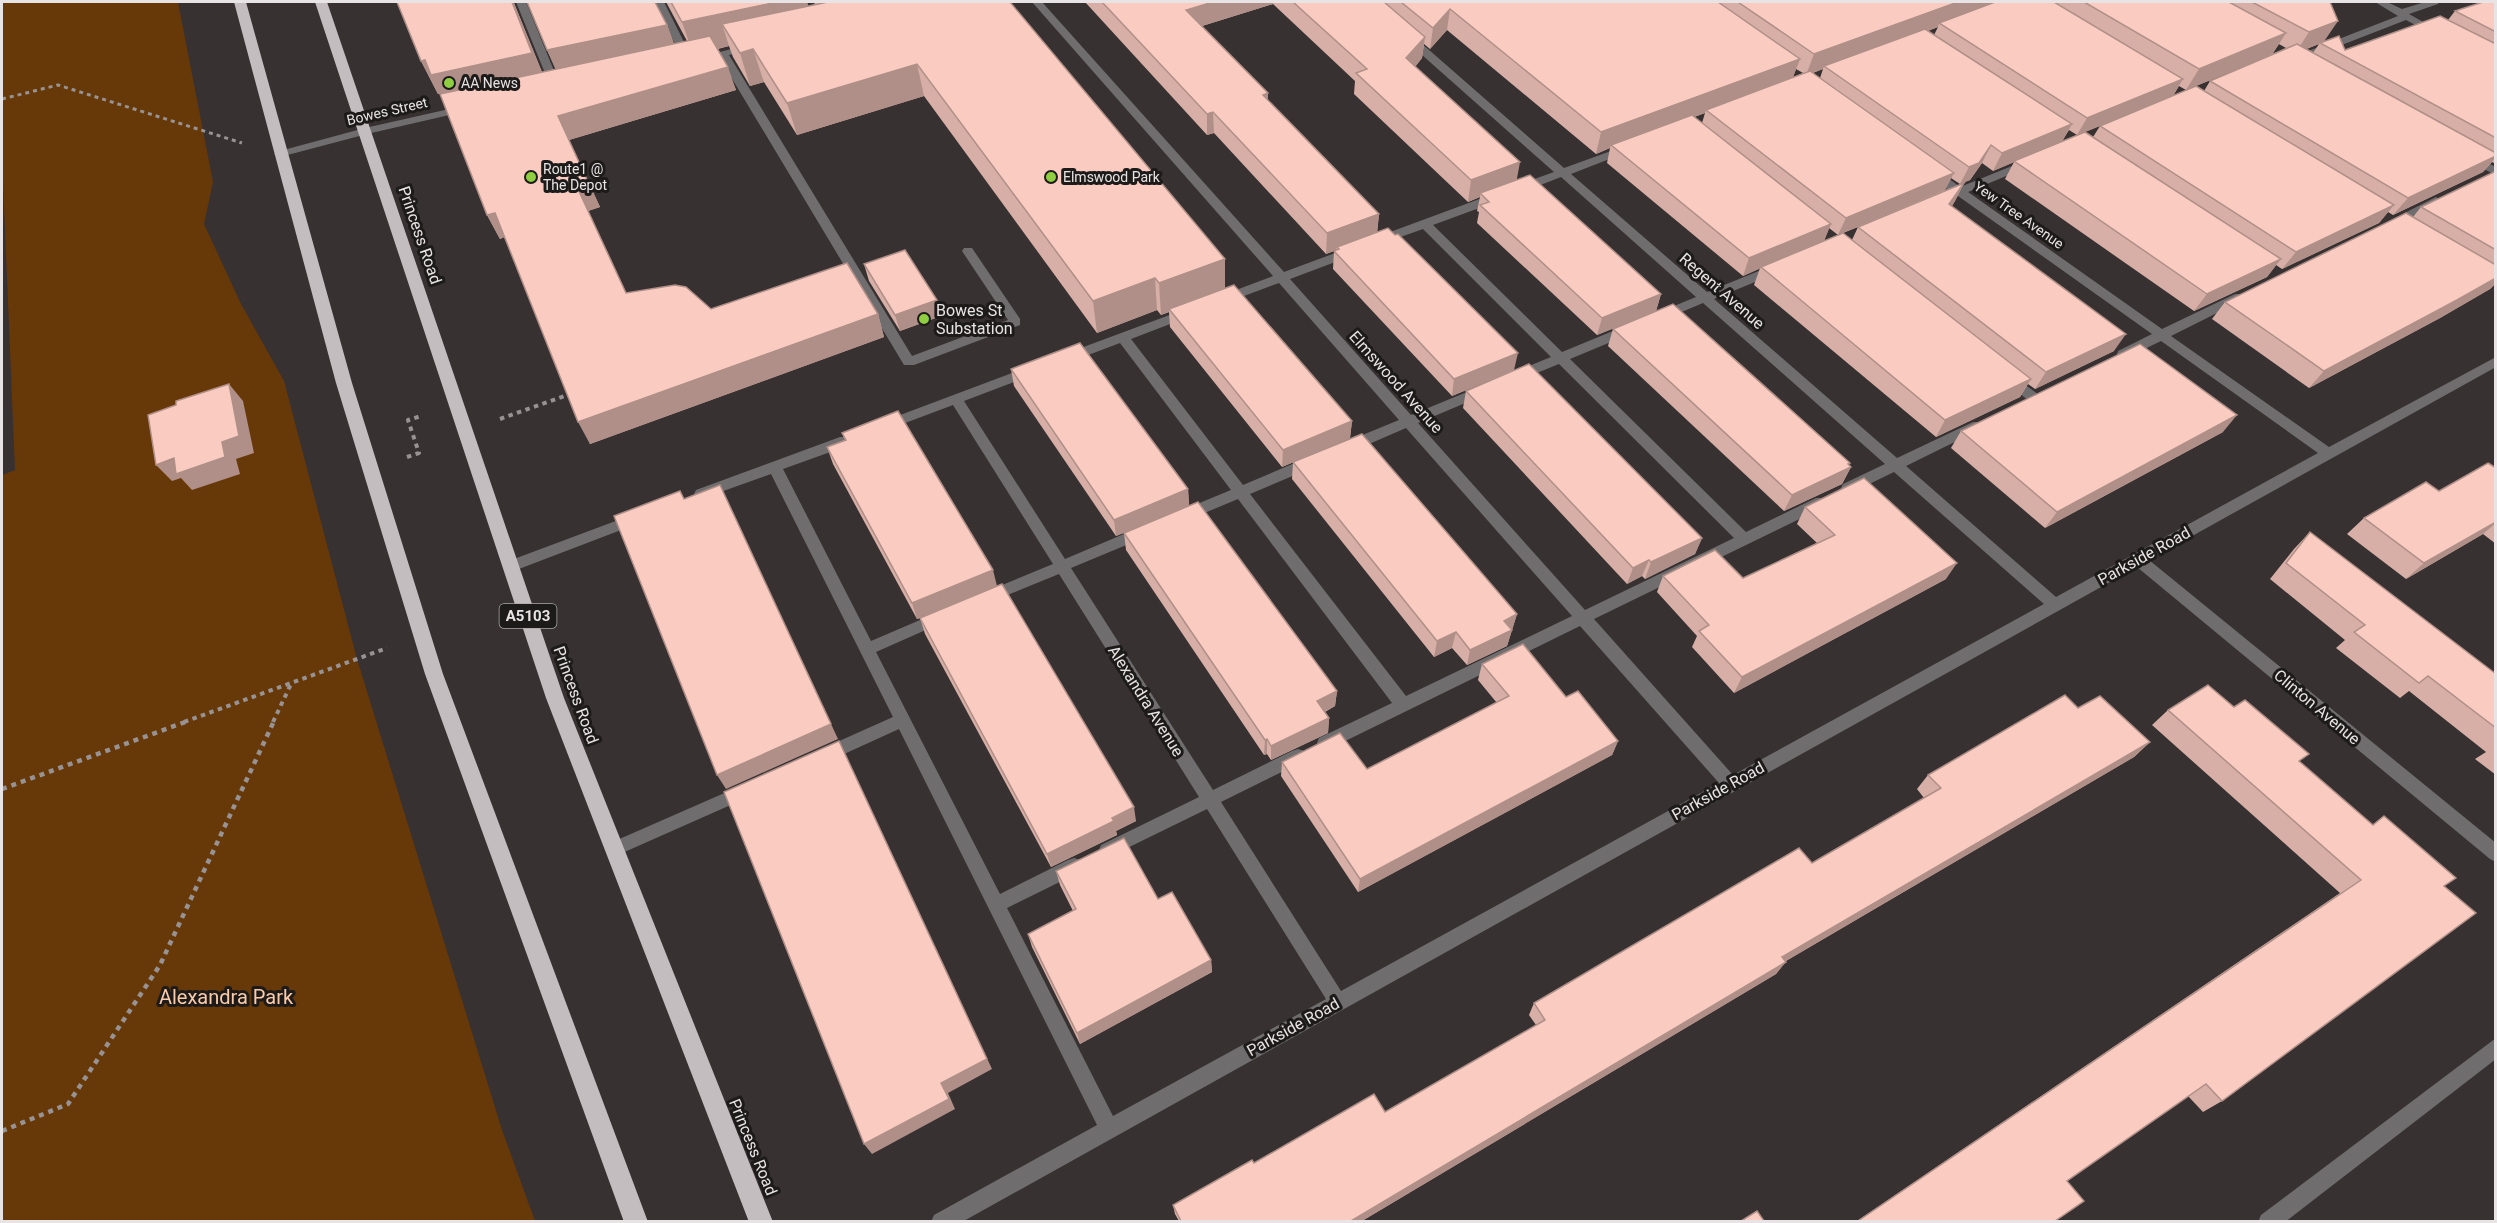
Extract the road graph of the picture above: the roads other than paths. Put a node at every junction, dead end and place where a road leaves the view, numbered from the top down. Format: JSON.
{"nodes":[{"id":1,"x":240,"y":2,"type":"edge"},
{"id":2,"x":321,"y":2,"type":"edge"},
{"id":3,"x":521,"y":2,"type":"edge"},
{"id":4,"x":659,"y":2,"type":"edge"},
{"id":5,"x":1037,"y":2,"type":"edge"},
{"id":6,"x":2380,"y":2,"type":"edge"},
{"id":7,"x":2434,"y":2,"type":"edge"},
{"id":8,"x":2404,"y":14,"type":"junction"},
{"id":9,"x":1394,"y":25,"type":"edge"},
{"id":10,"x":2446,"y":38,"type":"edge"},
{"id":11,"x":767,"y":43,"type":"edge"},
{"id":12,"x":722,"y":53,"type":"junction"},
{"id":13,"x":2276,"y":60,"type":"edge"},
{"id":14,"x":556,"y":89,"type":"edge"},
{"id":15,"x":476,"y":106,"type":"edge"},
{"id":16,"x":365,"y":131,"type":"junction"},
{"id":17,"x":1637,"y":144,"type":"edge"},
{"id":18,"x":2455,"y":150,"type":"edge"},
{"id":19,"x":280,"y":154,"type":"junction"},
{"id":20,"x":2035,"y":160,"type":"edge"},
{"id":21,"x":1921,"y":164,"type":"edge"},
{"id":22,"x":1562,"y":172,"type":"junction"},
{"id":23,"x":2496,"y":173,"type":"edge"},
{"id":24,"x":2476,"y":183,"type":"edge"},
{"id":25,"x":1959,"y":191,"type":"junction"},
{"id":26,"x":2446,"y":197,"type":"edge"},
{"id":27,"x":1931,"y":203,"type":"edge"},
{"id":28,"x":1425,"y":224,"type":"junction"},
{"id":29,"x":2390,"y":224,"type":"edge"},
{"id":30,"x":968,"y":251,"type":"dead end"},
{"id":31,"x":1785,"y":265,"type":"edge"},
{"id":32,"x":1281,"y":278,"type":"junction"},
{"id":33,"x":2249,"y":292,"type":"edge"},
{"id":34,"x":1705,"y":298,"type":"junction"},
{"id":35,"x":2162,"y":334,"type":"junction"},
{"id":36,"x":1123,"y":337,"type":"junction"},
{"id":37,"x":1561,"y":358,"type":"junction"},
{"id":38,"x":2108,"y":361,"type":"edge"},
{"id":39,"x":2496,"y":361,"type":"edge"},
{"id":40,"x":1996,"y":368,"type":"edge"},
{"id":41,"x":2034,"y":398,"type":"edge"},
{"id":42,"x":956,"y":399,"type":"junction"},
{"id":43,"x":1991,"y":418,"type":"edge"},
{"id":44,"x":1409,"y":421,"type":"junction"},
{"id":45,"x":1338,"y":451,"type":"edge"},
{"id":46,"x":2329,"y":454,"type":"junction"},
{"id":47,"x":1317,"y":460,"type":"edge"},
{"id":48,"x":1895,"y":464,"type":"junction"},
{"id":49,"x":775,"y":467,"type":"junction"},
{"id":50,"x":1241,"y":492,"type":"junction"},
{"id":51,"x":685,"y":500,"type":"edge"},
{"id":52,"x":651,"y":513,"type":"edge"},
{"id":53,"x":1177,"y":519,"type":"edge"},
{"id":54,"x":1155,"y":527,"type":"edge"},
{"id":55,"x":1744,"y":539,"type":"junction"},
{"id":56,"x":2138,"y":559,"type":"junction"},
{"id":57,"x":511,"y":566,"type":"junction"},
{"id":58,"x":1062,"y":566,"type":"junction"},
{"id":59,"x":975,"y":603,"type":"edge"},
{"id":60,"x":2055,"y":605,"type":"junction"},
{"id":61,"x":953,"y":612,"type":"edge"},
{"id":62,"x":1582,"y":617,"type":"junction"},
{"id":63,"x":867,"y":649,"type":"junction"},
{"id":64,"x":1403,"y":705,"type":"junction"},
{"id":65,"x":902,"y":720,"type":"junction"},
{"id":66,"x":807,"y":763,"type":"edge"},
{"id":67,"x":765,"y":782,"type":"edge"},
{"id":68,"x":1730,"y":784,"type":"junction"},
{"id":69,"x":1209,"y":799,"type":"junction"},
{"id":70,"x":614,"y":849,"type":"junction"},
{"id":71,"x":2496,"y":854,"type":"edge"},
{"id":72,"x":996,"y":905,"type":"junction"},
{"id":73,"x":1338,"y":1002,"type":"junction"},
{"id":74,"x":2496,"y":1047,"type":"edge"},
{"id":75,"x":1109,"y":1128,"type":"junction"},
{"id":76,"x":636,"y":1221,"type":"edge"},
{"id":77,"x":761,"y":1221,"type":"edge"},
{"id":78,"x":941,"y":1221,"type":"edge"},
{"id":79,"x":2268,"y":1221,"type":"edge"}],
"edges":[{"from":1,"to":19,"type":"highway"},
{"from":2,"to":16,"type":"highway","name":"Princess Road","number":"A5103"},
{"from":3,"to":14,"type":"street"},
{"from":4,"to":12,"type":"street"},
{"from":5,"to":32,"type":"street","name":"Elmswood Avenue"},
{"from":6,"to":8,"type":"street"},
{"from":7,"to":8,"type":"street"},
{"from":8,"to":10,"type":"street"},
{"from":8,"to":13,"type":"street"},
{"from":9,"to":22,"type":"street","name":"Regent Avenue"},
{"from":11,"to":12,"type":"street"},
{"from":12,"to":30,"type":"street"},
{"from":15,"to":16,"type":"street","name":"Bowes Street"},
{"from":16,"to":19,"type":"street","name":"Bowes Street"},
{"from":16,"to":57,"type":"highway","name":"Princess Road","number":"A5103"},
{"from":17,"to":22,"type":"street"},
{"from":18,"to":23,"type":"street"},
{"from":19,"to":76,"type":"highway"},
{"from":20,"to":25,"type":"street"},
{"from":21,"to":25,"type":"street","name":"Yew Tree Avenue"},
{"from":22,"to":28,"type":"street"},
{"from":22,"to":34,"type":"street","name":"Regent Avenue"},
{"from":23,"to":24,"type":"street"},
{"from":25,"to":27,"type":"street"},
{"from":25,"to":35,"type":"street","name":"Yew Tree Avenue"},
{"from":26,"to":29,"type":"street"},
{"from":28,"to":32,"type":"street"},
{"from":28,"to":37,"type":"street"},
{"from":31,"to":34,"type":"street"},
{"from":32,"to":36,"type":"street"},
{"from":32,"to":44,"type":"street","name":"Elmswood Avenue"},
{"from":33,"to":35,"type":"street"},
{"from":34,"to":37,"type":"street"},
{"from":34,"to":48,"type":"street","name":"Regent Avenue"},
{"from":35,"to":38,"type":"street"},
{"from":35,"to":46,"type":"street","name":"Yew Tree Avenue"},
{"from":36,"to":42,"type":"street"},
{"from":36,"to":50,"type":"street"},
{"from":37,"to":44,"type":"street"},
{"from":37,"to":55,"type":"street"},
{"from":39,"to":46,"type":"street","name":"Parkside Road"},
{"from":40,"to":41,"type":"street"},
{"from":42,"to":49,"type":"street"},
{"from":42,"to":58,"type":"street","name":"Alexandra Avenue"},
{"from":43,"to":48,"type":"street"},
{"from":44,"to":45,"type":"street"},
{"from":44,"to":62,"type":"street","name":"Elmswood Avenue"},
{"from":46,"to":56,"type":"street","name":"Parkside Road"},
{"from":47,"to":50,"type":"street"},
{"from":48,"to":55,"type":"street"},
{"from":48,"to":60,"type":"street","name":"Regent Avenue"},
{"from":49,"to":51,"type":"street"},
{"from":49,"to":63,"type":"street"},
{"from":50,"to":53,"type":"street"},
{"from":50,"to":64,"type":"street"},
{"from":52,"to":57,"type":"street"},
{"from":54,"to":58,"type":"street"},
{"from":55,"to":62,"type":"street"},
{"from":56,"to":60,"type":"street","name":"Parkside Road"},
{"from":56,"to":71,"type":"street","name":"Clinton Avenue"},
{"from":57,"to":70,"type":"highway","name":"Princess Road","number":"A5103"},
{"from":58,"to":59,"type":"street"},
{"from":58,"to":69,"type":"street","name":"Alexandra Avenue"},
{"from":60,"to":68,"type":"street","name":"Parkside Road"},
{"from":61,"to":63,"type":"street"},
{"from":62,"to":64,"type":"street"},
{"from":62,"to":68,"type":"street","name":"Elmswood Avenue"},
{"from":63,"to":65,"type":"street"},
{"from":64,"to":69,"type":"street"},
{"from":65,"to":66,"type":"street"},
{"from":65,"to":72,"type":"street"},
{"from":67,"to":70,"type":"street"},
{"from":68,"to":73,"type":"street","name":"Parkside Road"},
{"from":69,"to":72,"type":"street"},
{"from":69,"to":73,"type":"street","name":"Alexandra Avenue"},
{"from":70,"to":77,"type":"highway","name":"Princess Road","number":"A5103"},
{"from":72,"to":75,"type":"street"},
{"from":73,"to":75,"type":"street","name":"Parkside Road"},
{"from":74,"to":79,"type":"street"},
{"from":75,"to":78,"type":"street","name":"Parkside Road"}]}
